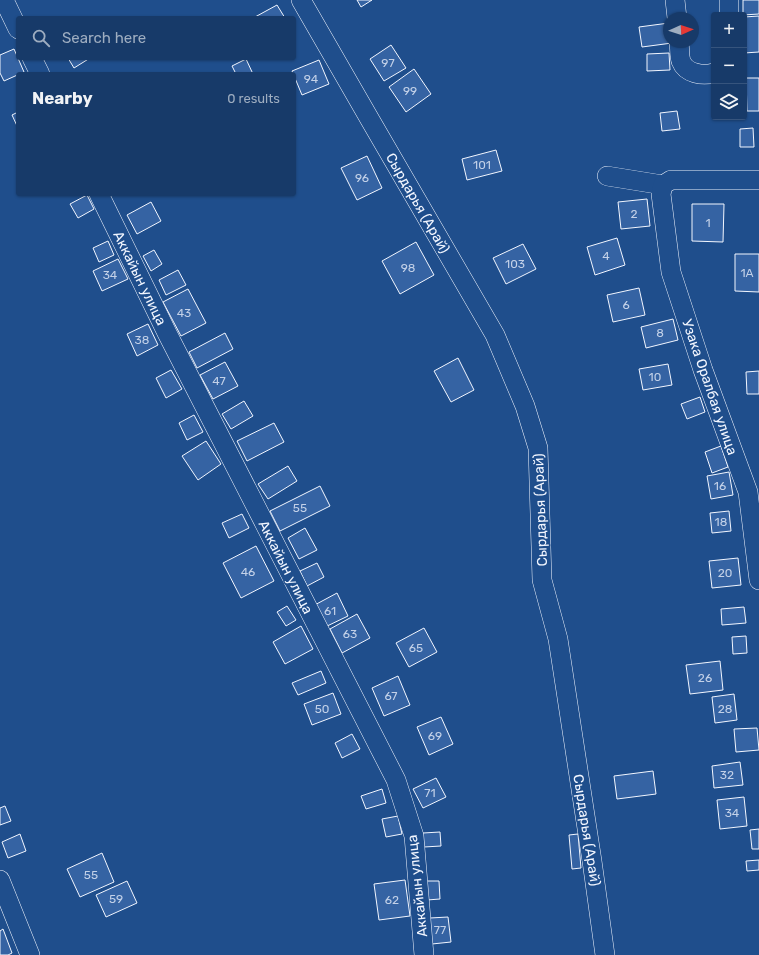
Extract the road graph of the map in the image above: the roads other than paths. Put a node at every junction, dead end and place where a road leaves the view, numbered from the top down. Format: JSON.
{"nodes":[{"id":1,"x":4,"y":0,"type":"edge"},
{"id":2,"x":301,"y":0,"type":"edge"},
{"id":3,"x":675,"y":0,"type":"edge"},
{"id":4,"x":729,"y":0,"type":"edge"},
{"id":5,"x":676,"y":12,"type":"edge"},
{"id":6,"x":729,"y":12,"type":"edge"},
{"id":7,"x":16,"y":26,"type":"edge"},
{"id":8,"x":680,"y":48,"type":"edge"},
{"id":9,"x":33,"y":60,"type":"edge"},
{"id":10,"x":39,"y":72,"type":"edge"},
{"id":11,"x":711,"y":74,"type":"edge"},
{"id":12,"x":607,"y":176,"type":"dead end"},
{"id":13,"x":759,"y":180,"type":"edge"},
{"id":14,"x":662,"y":189,"type":"junction"},
{"id":15,"x":100,"y":196,"type":"edge"},
{"id":16,"x":753,"y":492,"type":"edge"},
{"id":17,"x":759,"y":580,"type":"edge"},
{"id":18,"x":0,"y":880,"type":"edge"},
{"id":19,"x":30,"y":955,"type":"edge"},
{"id":20,"x":424,"y":955,"type":"edge"},
{"id":21,"x":605,"y":955,"type":"edge"}],
"edges":[{"from":1,"to":7,"type":"street"},
{"from":2,"to":21,"type":"street","name":"Сырдарья (Арай)"},
{"from":3,"to":5,"type":"street"},
{"from":4,"to":6,"type":"street"},
{"from":8,"to":11,"type":"street"},
{"from":9,"to":10,"type":"street"},
{"from":12,"to":14,"type":"street"},
{"from":13,"to":14,"type":"street"},
{"from":14,"to":16,"type":"street","name":"Узака Оралбая улица"},
{"from":15,"to":20,"type":"street","name":"Аккайын улица"},
{"from":16,"to":17,"type":"street","name":"Узака Оралбая улица"},
{"from":18,"to":19,"type":"street"}]}
